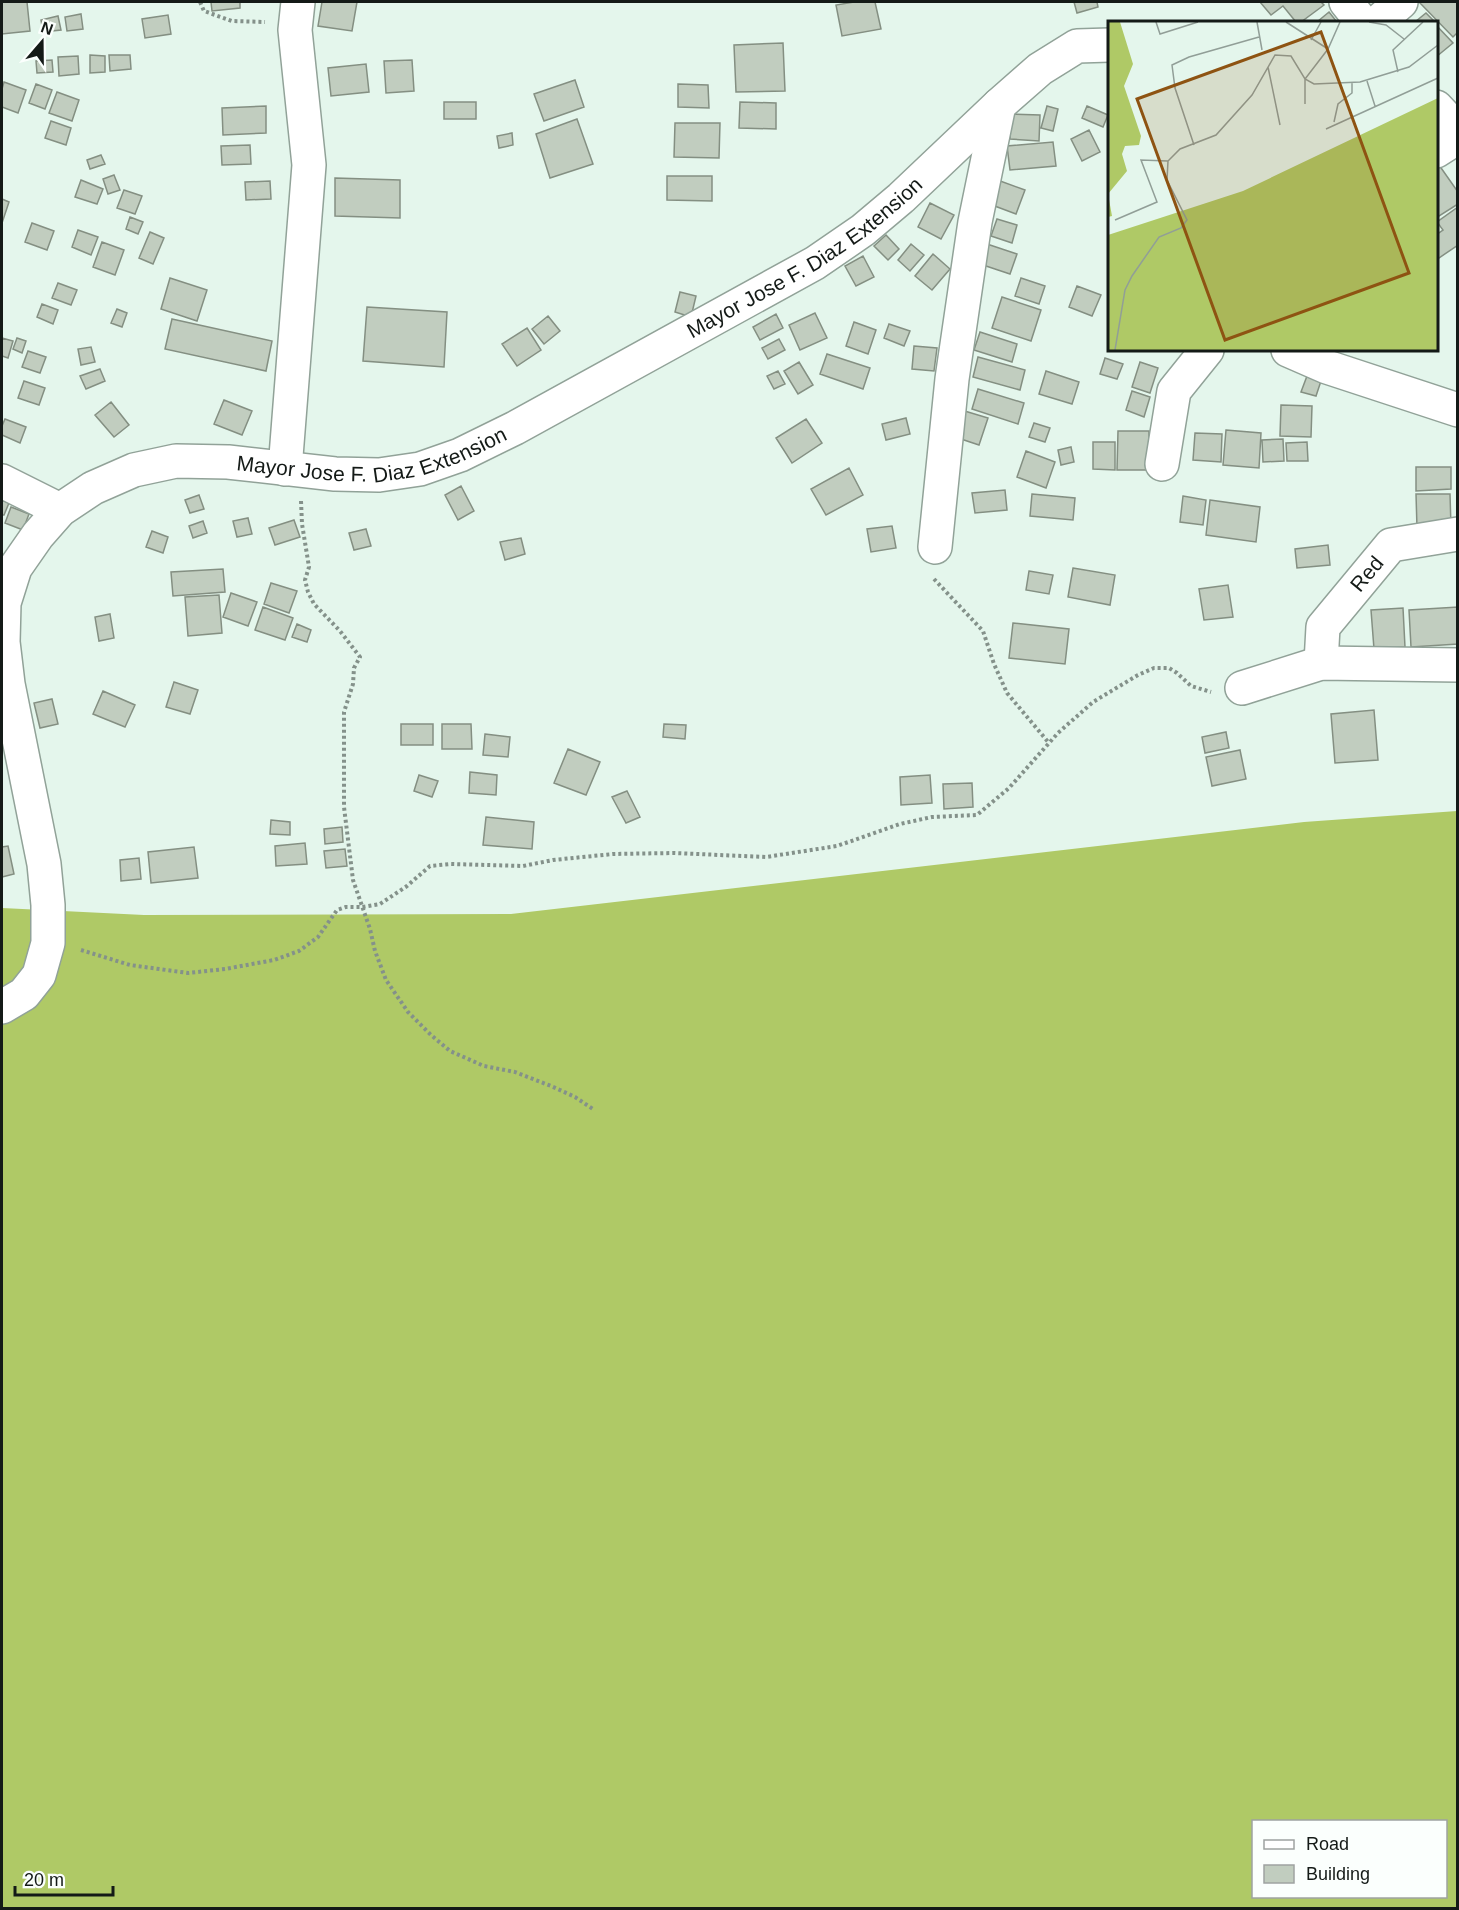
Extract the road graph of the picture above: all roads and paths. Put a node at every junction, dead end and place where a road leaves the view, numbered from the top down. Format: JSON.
{"nodes":[{"id":1,"x":200,"y":2,"type":"edge"},
{"id":2,"x":1346,"y":2,"type":"edge"},
{"id":3,"x":1401,"y":2,"type":"edge"},
{"id":4,"x":296,"y":12,"type":"edge"},
{"id":5,"x":1361,"y":21,"type":"edge"},
{"id":6,"x":1379,"y":21,"type":"edge"},
{"id":7,"x":1108,"y":45,"type":"edge"},
{"id":8,"x":999,"y":105,"type":"junction"},
{"id":9,"x":1438,"y":107,"type":"edge"},
{"id":10,"x":1458,"y":130,"type":"edge"},
{"id":11,"x":1458,"y":137,"type":"edge"},
{"id":12,"x":1438,"y":150,"type":"edge"},
{"id":13,"x":1206,"y":351,"type":"edge"},
{"id":14,"x":1290,"y":351,"type":"edge"},
{"id":15,"x":1458,"y":410,"type":"edge"},
{"id":16,"x":1162,"y":464,"type":"dead end"},
{"id":17,"x":285,"y":469,"type":"junction"},
{"id":18,"x":2,"y":481,"type":"edge"},
{"id":19,"x":60,"y":510,"type":"junction"},
{"id":20,"x":1458,"y":534,"type":"edge"},
{"id":21,"x":935,"y":547,"type":"joint"},
{"id":22,"x":1321,"y":663,"type":"junction"},
{"id":23,"x":1458,"y":665,"type":"edge"},
{"id":24,"x":1242,"y":688,"type":"joint"},
{"id":25,"x":1049,"y":743,"type":"junction"},
{"id":26,"x":363,"y":908,"type":"junction"},
{"id":27,"x":48,"y":943,"type":"junction"},
{"id":28,"x":2,"y":1007,"type":"edge"},
{"id":29,"x":593,"y":1109,"type":"dead end"}],
"edges":[{"from":1,"to":4,"type":"path"},
{"from":2,"to":5,"type":"street"},
{"from":3,"to":6,"type":"street"},
{"from":4,"to":17,"type":"street"},
{"from":7,"to":8,"type":"street","name":"Mayor Jose F. Diaz Extension"},
{"from":8,"to":17,"type":"street","name":"Mayor Jose F. Diaz Extension"},
{"from":8,"to":21,"type":"street"},
{"from":9,"to":10,"type":"street"},
{"from":11,"to":12,"type":"street"},
{"from":13,"to":16,"type":"street"},
{"from":14,"to":15,"type":"street"},
{"from":17,"to":19,"type":"street","name":"Mayor Jose F. Diaz Extension"},
{"from":17,"to":26,"type":"path"},
{"from":18,"to":19,"type":"street"},
{"from":19,"to":27,"type":"street","name":"Mayor Jose F. Diaz Extension"},
{"from":20,"to":22,"type":"street","name":"Red"},
{"from":21,"to":25,"type":"path"},
{"from":22,"to":23,"type":"street"},
{"from":22,"to":24,"type":"street"},
{"from":24,"to":25,"type":"path"},
{"from":25,"to":26,"type":"path"},
{"from":26,"to":27,"type":"path"},
{"from":26,"to":29,"type":"path"},
{"from":27,"to":28,"type":"street","name":"Mayor Jose F. Diaz Extension"}]}
